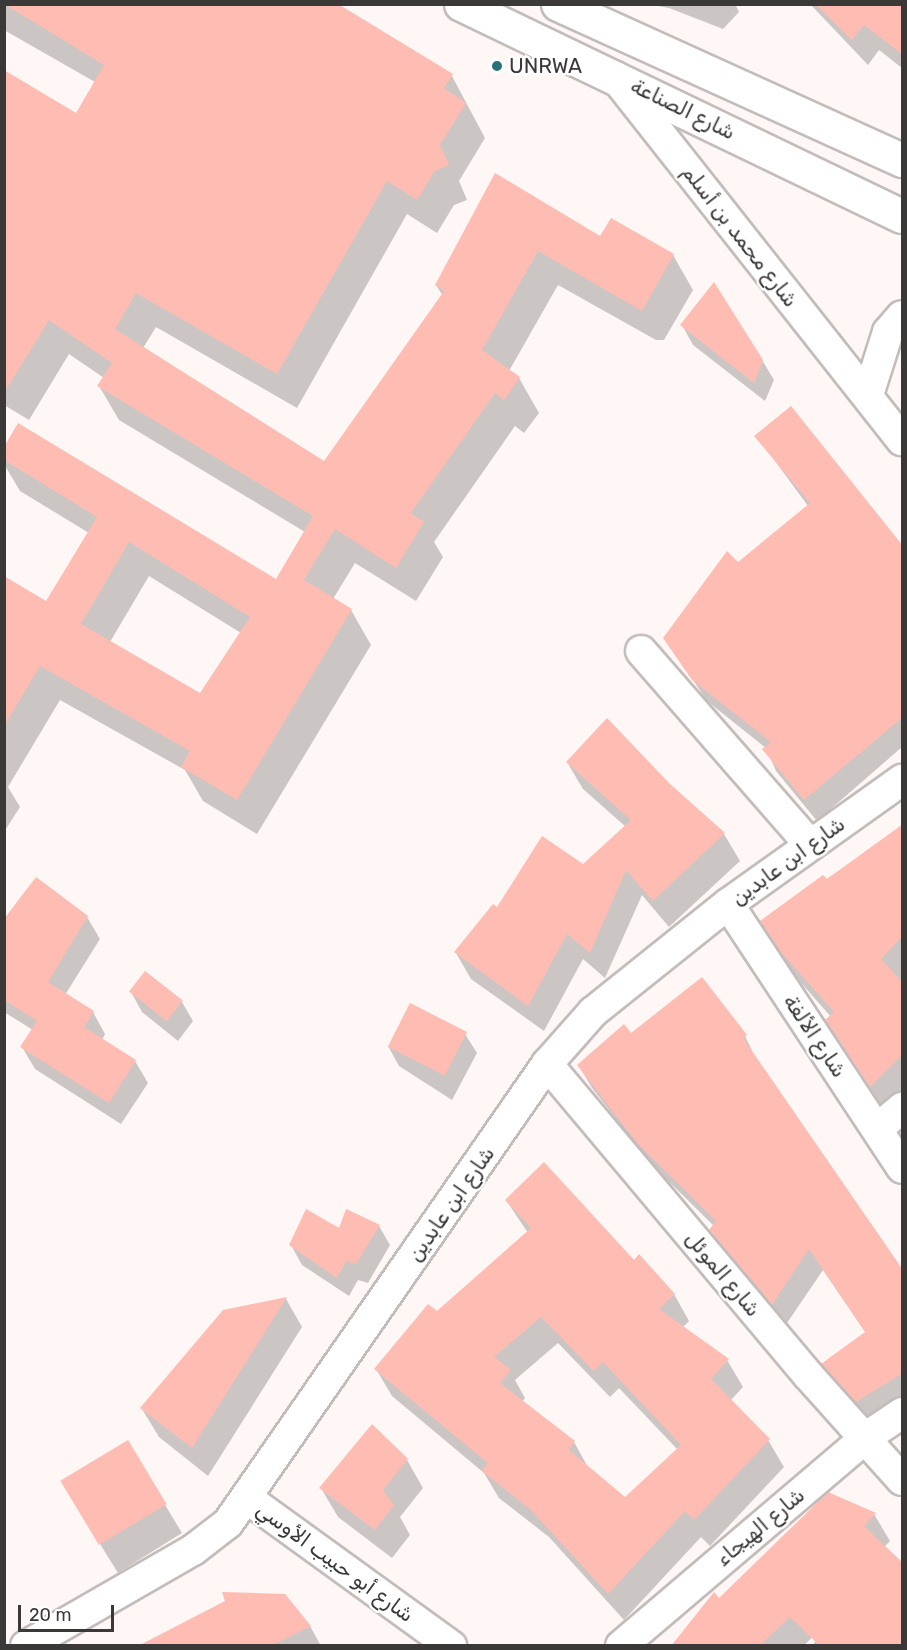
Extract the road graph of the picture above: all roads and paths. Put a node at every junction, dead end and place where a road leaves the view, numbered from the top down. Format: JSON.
{"nodes":[{"id":1,"x":461,"y":4,"type":"edge"},
{"id":2,"x":558,"y":4,"type":"edge"},
{"id":3,"x":613,"y":75,"type":"junction"},
{"id":4,"x":903,"y":160,"type":"edge"},
{"id":5,"x":903,"y":216,"type":"edge"},
{"id":6,"x":903,"y":316,"type":"edge"},
{"id":7,"x":868,"y":396,"type":"junction"},
{"id":8,"x":903,"y":440,"type":"edge"},
{"id":9,"x":641,"y":651,"type":"dead end"},
{"id":10,"x":903,"y":780,"type":"edge"},
{"id":11,"x":810,"y":845,"type":"junction"},
{"id":12,"x":728,"y":904,"type":"junction"},
{"id":13,"x":547,"y":1064,"type":"junction"},
{"id":14,"x":903,"y":1108,"type":"edge"},
{"id":15,"x":877,"y":1129,"type":"junction"},
{"id":16,"x":903,"y":1168,"type":"edge"},
{"id":17,"x":903,"y":1413,"type":"edge"},
{"id":18,"x":865,"y":1438,"type":"junction"},
{"id":19,"x":903,"y":1480,"type":"edge"},
{"id":20,"x":248,"y":1499,"type":"junction"},
{"id":21,"x":26,"y":1646,"type":"edge"},
{"id":22,"x":451,"y":1646,"type":"edge"},
{"id":23,"x":621,"y":1646,"type":"edge"}],
"edges":[{"from":1,"to":3,"type":"main road","name":"شارع الصناعة"},
{"from":2,"to":4,"type":"main road","name":"شارع الصناعة"},
{"from":3,"to":5,"type":"main road","name":"شارع الصناعة"},
{"from":3,"to":7,"type":"street","name":"شارع محمد بن أسلم"},
{"from":6,"to":7,"type":"street"},
{"from":7,"to":8,"type":"street","name":"شارع محمد بن أسلم"},
{"from":9,"to":11,"type":"street"},
{"from":10,"to":11,"type":"street","name":"شارع ابن عابدين"},
{"from":11,"to":12,"type":"street","name":"شارع ابن عابدين"},
{"from":12,"to":13,"type":"street","name":"شارع ابن عابدين"},
{"from":12,"to":15,"type":"street","name":"شارع الألفة"},
{"from":13,"to":18,"type":"street","name":"شارع الموئل"},
{"from":13,"to":20,"type":"street","name":"شارع ابن عابدين"},
{"from":14,"to":15,"type":"street"},
{"from":15,"to":16,"type":"street","name":"شارع الألفة"},
{"from":17,"to":18,"type":"street","name":"شارع الهيجاء"},
{"from":18,"to":19,"type":"street","name":"شارع الموئل"},
{"from":18,"to":23,"type":"street","name":"شارع الهيجاء"},
{"from":20,"to":21,"type":"street","name":"شارع ابن عابدين"},
{"from":20,"to":22,"type":"street","name":"شارع أبو حبيب الأوسي"}]}
